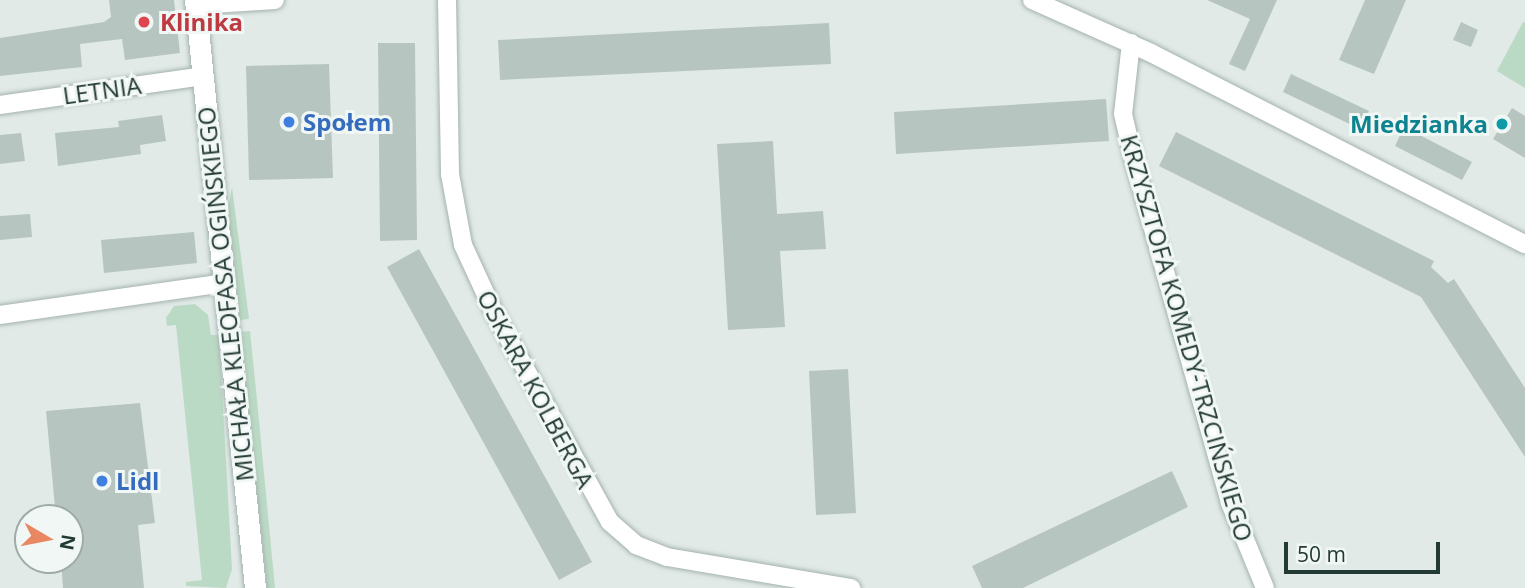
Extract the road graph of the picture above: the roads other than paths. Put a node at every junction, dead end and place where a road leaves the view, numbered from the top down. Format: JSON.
{"nodes":[{"id":1,"x":275,"y":0,"type":"edge"},
{"id":2,"x":447,"y":0,"type":"edge"},
{"id":3,"x":1032,"y":0,"type":"edge"},
{"id":4,"x":195,"y":2,"type":"edge"},
{"id":5,"x":1131,"y":43,"type":"junction"},
{"id":6,"x":203,"y":76,"type":"junction"},
{"id":7,"x":0,"y":104,"type":"edge"},
{"id":8,"x":1525,"y":244,"type":"edge"},
{"id":9,"x":224,"y":283,"type":"junction"},
{"id":10,"x":0,"y":315,"type":"edge"},
{"id":11,"x":255,"y":588,"type":"edge"},
{"id":12,"x":852,"y":588,"type":"edge"},
{"id":13,"x":1265,"y":588,"type":"edge"}],
"edges":[{"from":1,"to":4,"type":"street"},
{"from":2,"to":12,"type":"street","name":"OSKARA KOLBERGA"},
{"from":3,"to":5,"type":"street"},
{"from":4,"to":6,"type":"street","name":"MICHAŁA KLEOFASA OGIŃSKIEGO"},
{"from":5,"to":8,"type":"street"},
{"from":5,"to":13,"type":"street","name":"KRZYSZTOFA KOMEDY-TRZCIŃSKIEGO"},
{"from":6,"to":7,"type":"street","name":"LETNIA"},
{"from":6,"to":9,"type":"street","name":"MICHAŁA KLEOFASA OGIŃSKIEGO"},
{"from":9,"to":10,"type":"street"},
{"from":9,"to":11,"type":"street","name":"MICHAŁA KLEOFASA OGIŃSKIEGO"}]}
